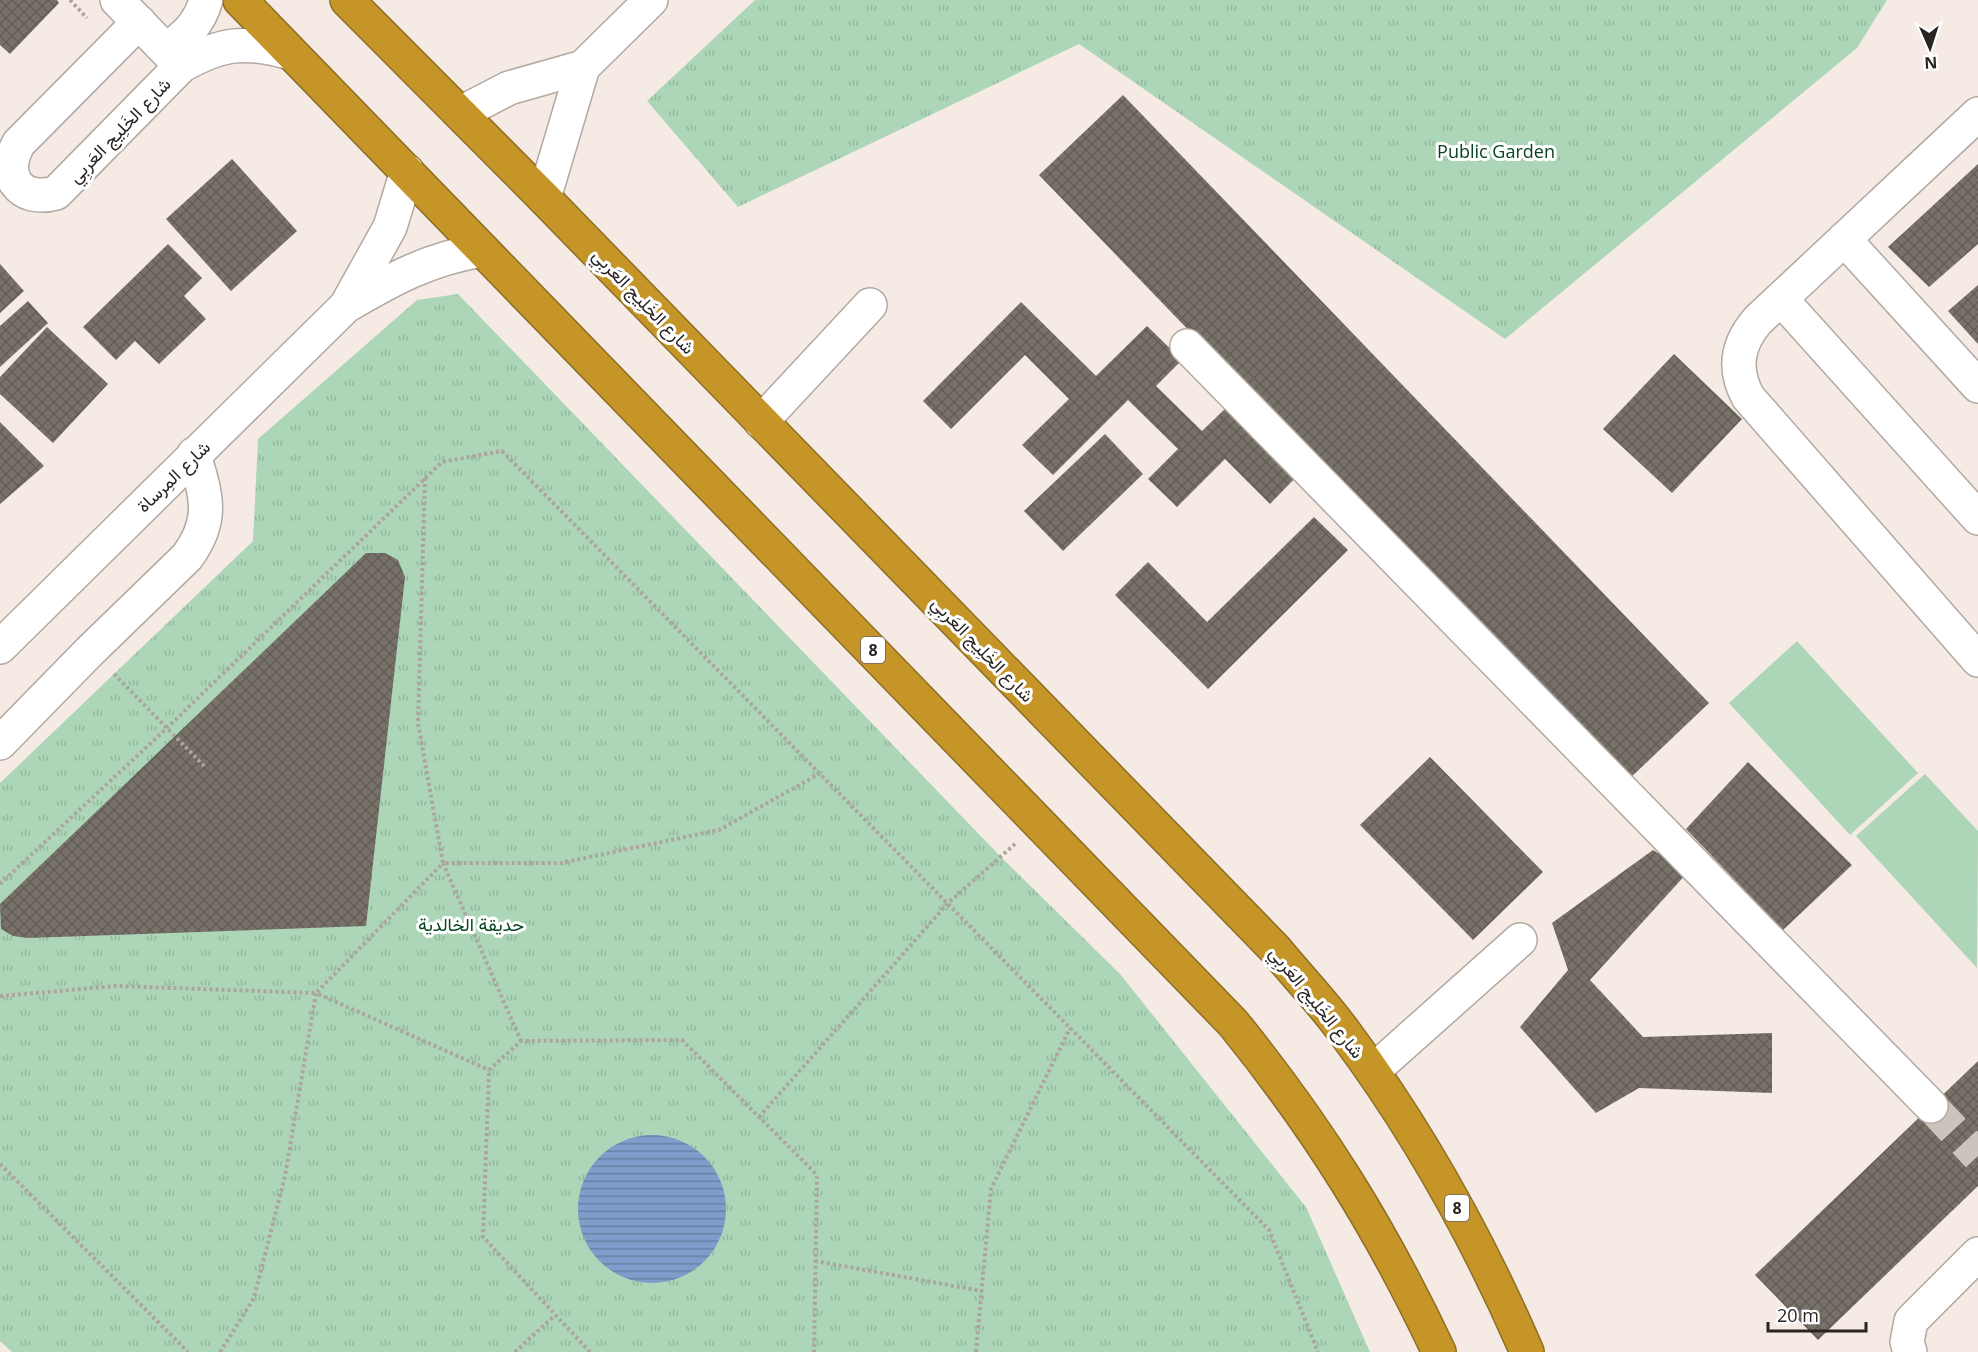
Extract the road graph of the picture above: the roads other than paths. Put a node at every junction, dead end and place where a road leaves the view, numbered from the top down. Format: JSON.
{"nodes":[{"id":1,"x":206,"y":0,"type":"edge"},
{"id":2,"x":240,"y":0,"type":"edge"},
{"id":3,"x":651,"y":0,"type":"edge"},
{"id":4,"x":353,"y":3,"type":"edge"},
{"id":5,"x":128,"y":11,"type":"edge"},
{"id":6,"x":290,"y":53,"type":"junction"},
{"id":7,"x":174,"y":58,"type":"junction"},
{"id":8,"x":583,"y":67,"type":"junction"},
{"id":9,"x":461,"y":113,"type":"junction"},
{"id":10,"x":1978,"y":114,"type":"edge"},
{"id":11,"x":407,"y":171,"type":"junction"},
{"id":12,"x":544,"y":198,"type":"junction"},
{"id":13,"x":1845,"y":239,"type":"junction"},
{"id":14,"x":482,"y":250,"type":"junction"},
{"id":15,"x":1781,"y":299,"type":"junction"},
{"id":16,"x":870,"y":305,"type":"dead end"},
{"id":17,"x":346,"y":306,"type":"junction"},
{"id":18,"x":1187,"y":346,"type":"dead end"},
{"id":19,"x":1978,"y":386,"type":"edge"},
{"id":20,"x":762,"y":422,"type":"junction"},
{"id":21,"x":194,"y":454,"type":"junction"},
{"id":22,"x":1978,"y":518,"type":"edge"},
{"id":23,"x":0,"y":646,"type":"edge"},
{"id":24,"x":1978,"y":660,"type":"edge"},
{"id":25,"x":0,"y":743,"type":"edge"},
{"id":26,"x":1520,"y":940,"type":"dead end"},
{"id":27,"x":1373,"y":1071,"type":"junction"},
{"id":28,"x":1931,"y":1106,"type":"tunnel mouth"},
{"id":29,"x":1978,"y":1254,"type":"edge"},
{"id":30,"x":1439,"y":1352,"type":"edge"},
{"id":31,"x":1527,"y":1352,"type":"edge"},
{"id":32,"x":1910,"y":1352,"type":"edge"}],
"edges":[{"from":1,"to":7,"type":"street","name":"شارع الخَلِيج العَربِي"},
{"from":2,"to":6,"type":"highway","name":"شارع الخَلِيج العَربِي","number":"8"},
{"from":3,"to":8,"type":"street"},
{"from":4,"to":9,"type":"highway","name":"شارع الخَلِيج العَربِي","number":"8"},
{"from":5,"to":7,"type":"street"},
{"from":5,"to":7,"type":"street","name":"شارع الخَلِيج العَربِي"},
{"from":6,"to":7,"type":"street","name":"شارع الخَلِيج العَربِي"},
{"from":6,"to":11,"type":"highway","name":"شارع الخَلِيج العَربِي","number":"8"},
{"from":8,"to":9,"type":"street"},
{"from":8,"to":12,"type":"street"},
{"from":9,"to":12,"type":"highway","name":"شارع الخَلِيج العَربِي","number":"8"},
{"from":10,"to":13,"type":"street"},
{"from":11,"to":14,"type":"highway","name":"شارع الخَلِيج العَربِي","number":"8"},
{"from":11,"to":17,"type":"street","name":"شارع المِرساة"},
{"from":12,"to":20,"type":"highway","name":"شارع الخَلِيج العَربِي","number":"8"},
{"from":13,"to":15,"type":"street"},
{"from":13,"to":19,"type":"street"},
{"from":14,"to":17,"type":"street","name":"شارع المِرساة"},
{"from":14,"to":30,"type":"highway","name":"شارع الخَلِيج العَربِي","number":"8"},
{"from":15,"to":22,"type":"street"},
{"from":15,"to":24,"type":"street"},
{"from":16,"to":20,"type":"street"},
{"from":17,"to":21,"type":"street","name":"شارع المِرساة"},
{"from":18,"to":28,"type":"street"},
{"from":20,"to":27,"type":"highway","name":"شارع الخَلِيج العَربِي","number":"8"},
{"from":21,"to":23,"type":"street","name":"شارع المِرساة"},
{"from":21,"to":25,"type":"street"},
{"from":26,"to":27,"type":"street"},
{"from":27,"to":31,"type":"highway","name":"شارع الخَلِيج العَربِي","number":"8"},
{"from":29,"to":32,"type":"street"}]}
